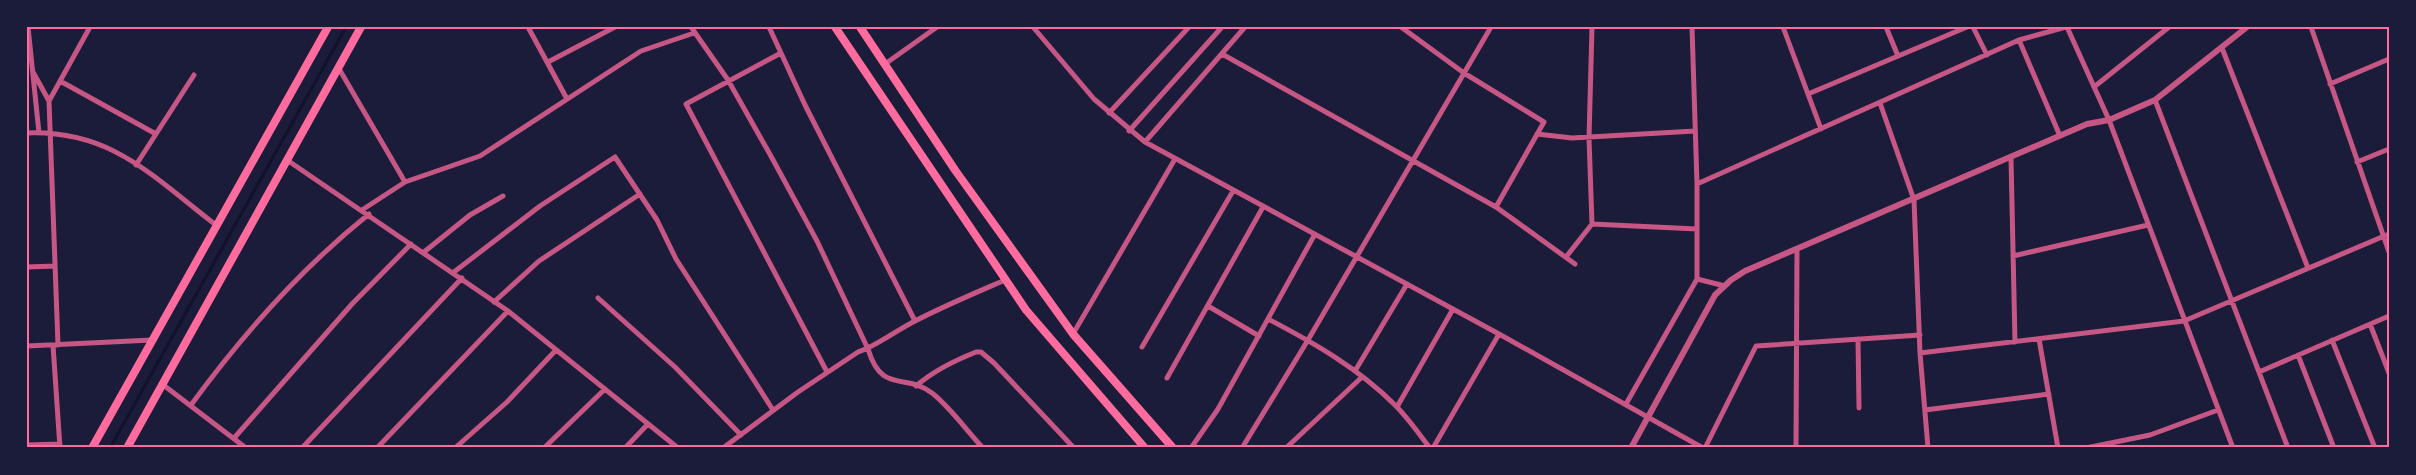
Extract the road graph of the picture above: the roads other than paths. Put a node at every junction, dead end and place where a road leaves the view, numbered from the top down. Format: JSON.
{"nodes":[{"id":1,"x":28,"y":27,"type":"edge"},
{"id":2,"x":90,"y":27,"type":"edge"},
{"id":3,"x":328,"y":27,"type":"edge"},
{"id":4,"x":361,"y":27,"type":"edge"},
{"id":5,"x":528,"y":27,"type":"edge"},
{"id":6,"x":615,"y":27,"type":"edge"},
{"id":7,"x":769,"y":27,"type":"edge"},
{"id":8,"x":835,"y":27,"type":"edge"},
{"id":9,"x":860,"y":27,"type":"edge"},
{"id":10,"x":937,"y":27,"type":"edge"},
{"id":11,"x":1033,"y":27,"type":"edge"},
{"id":12,"x":1189,"y":27,"type":"edge"},
{"id":13,"x":1222,"y":27,"type":"edge"},
{"id":14,"x":1245,"y":27,"type":"edge"},
{"id":15,"x":1401,"y":27,"type":"edge"},
{"id":16,"x":1491,"y":27,"type":"edge"},
{"id":17,"x":1592,"y":27,"type":"edge"},
{"id":18,"x":1692,"y":27,"type":"edge"},
{"id":19,"x":1783,"y":27,"type":"edge"},
{"id":20,"x":1886,"y":27,"type":"edge"},
{"id":21,"x":1967,"y":27,"type":"edge"},
{"id":22,"x":1973,"y":27,"type":"edge"},
{"id":23,"x":2066,"y":27,"type":"edge"},
{"id":24,"x":2169,"y":27,"type":"edge"},
{"id":25,"x":2247,"y":27,"type":"edge"},
{"id":26,"x":2311,"y":27,"type":"edge"},
{"id":27,"x":693,"y":30,"type":"edge"},
{"id":28,"x":2019,"y":40,"type":"junction"},
{"id":29,"x":2222,"y":48,"type":"junction"},
{"id":30,"x":781,"y":52,"type":"junction"},
{"id":31,"x":1222,"y":54,"type":"junction"},
{"id":32,"x":1987,"y":55,"type":"junction"},
{"id":33,"x":1898,"y":56,"type":"junction"},
{"id":34,"x":2389,"y":59,"type":"edge"},
{"id":35,"x":548,"y":62,"type":"junction"},
{"id":36,"x":885,"y":64,"type":"junction"},
{"id":37,"x":338,"y":67,"type":"junction"},
{"id":38,"x":33,"y":72,"type":"junction"},
{"id":39,"x":1464,"y":73,"type":"junction"},
{"id":40,"x":194,"y":75,"type":"dead end"},
{"id":41,"x":728,"y":80,"type":"junction"},
{"id":42,"x":60,"y":81,"type":"junction"},
{"id":43,"x":2330,"y":84,"type":"junction"},
{"id":44,"x":2094,"y":87,"type":"junction"},
{"id":45,"x":1808,"y":94,"type":"junction"},
{"id":46,"x":567,"y":99,"type":"junction"},
{"id":47,"x":2155,"y":100,"type":"junction"},
{"id":48,"x":49,"y":101,"type":"junction"},
{"id":49,"x":1880,"y":103,"type":"junction"},
{"id":50,"x":1109,"y":113,"type":"junction"},
{"id":51,"x":2109,"y":120,"type":"junction"},
{"id":52,"x":1821,"y":129,"type":"junction"},
{"id":53,"x":1129,"y":130,"type":"junction"},
{"id":54,"x":1695,"y":131,"type":"junction"},
{"id":55,"x":27,"y":133,"type":"edge"},
{"id":56,"x":39,"y":133,"type":"junction"},
{"id":57,"x":51,"y":133,"type":"junction"},
{"id":58,"x":156,"y":134,"type":"junction"},
{"id":59,"x":1537,"y":134,"type":"junction"},
{"id":60,"x":2060,"y":136,"type":"junction"},
{"id":61,"x":1589,"y":138,"type":"junction"},
{"id":62,"x":1144,"y":142,"type":"junction"},
{"id":63,"x":2389,"y":149,"type":"edge"},
{"id":64,"x":2011,"y":158,"type":"junction"},
{"id":65,"x":1175,"y":159,"type":"junction"},
{"id":66,"x":1413,"y":159,"type":"junction"},
{"id":67,"x":286,"y":160,"type":"junction"},
{"id":68,"x":2358,"y":162,"type":"junction"},
{"id":69,"x":136,"y":165,"type":"junction"},
{"id":70,"x":405,"y":182,"type":"junction"},
{"id":71,"x":1697,"y":184,"type":"junction"},
{"id":72,"x":1233,"y":191,"type":"junction"},
{"id":73,"x":640,"y":194,"type":"junction"},
{"id":74,"x":503,"y":196,"type":"dead end"},
{"id":75,"x":1914,"y":200,"type":"junction"},
{"id":76,"x":1263,"y":207,"type":"junction"},
{"id":77,"x":1496,"y":207,"type":"junction"},
{"id":78,"x":362,"y":210,"type":"junction"},
{"id":79,"x":369,"y":214,"type":"junction"},
{"id":80,"x":1592,"y":224,"type":"junction"},
{"id":81,"x":216,"y":225,"type":"junction"},
{"id":82,"x":2148,"y":225,"type":"junction"},
{"id":83,"x":1697,"y":229,"type":"junction"},
{"id":84,"x":1315,"y":234,"type":"junction"},
{"id":85,"x":2386,"y":235,"type":"edge"},
{"id":86,"x":411,"y":243,"type":"junction"},
{"id":87,"x":1797,"y":249,"type":"junction"},
{"id":88,"x":424,"y":252,"type":"junction"},
{"id":89,"x":2389,"y":252,"type":"edge"},
{"id":90,"x":1356,"y":256,"type":"junction"},
{"id":91,"x":2013,"y":256,"type":"junction"},
{"id":92,"x":1566,"y":257,"type":"junction"},
{"id":93,"x":1575,"y":264,"type":"dead end"},
{"id":94,"x":55,"y":266,"type":"junction"},
{"id":95,"x":27,"y":267,"type":"edge"},
{"id":96,"x":2308,"y":268,"type":"junction"},
{"id":97,"x":454,"y":273,"type":"junction"},
{"id":98,"x":462,"y":278,"type":"junction"},
{"id":99,"x":1697,"y":279,"type":"junction"},
{"id":100,"x":1005,"y":280,"type":"junction"},
{"id":101,"x":1407,"y":284,"type":"junction"},
{"id":102,"x":1725,"y":286,"type":"junction"},
{"id":103,"x":598,"y":298,"type":"dead end"},
{"id":104,"x":2231,"y":300,"type":"junction"},
{"id":105,"x":494,"y":302,"type":"junction"},
{"id":106,"x":1208,"y":306,"type":"junction"},
{"id":107,"x":1453,"y":309,"type":"junction"},
{"id":108,"x":508,"y":311,"type":"junction"},
{"id":109,"x":2389,"y":316,"type":"edge"},
{"id":110,"x":1268,"y":319,"type":"junction"},
{"id":111,"x":915,"y":321,"type":"junction"},
{"id":112,"x":2184,"y":321,"type":"junction"},
{"id":113,"x":2370,"y":324,"type":"junction"},
{"id":114,"x":1072,"y":334,"type":"junction"},
{"id":115,"x":1499,"y":334,"type":"junction"},
{"id":116,"x":1920,"y":335,"type":"junction"},
{"id":117,"x":1259,"y":336,"type":"junction"},
{"id":118,"x":1857,"y":339,"type":"junction"},
{"id":119,"x":2039,"y":339,"type":"junction"},
{"id":120,"x":152,"y":340,"type":"junction"},
{"id":121,"x":1308,"y":340,"type":"junction"},
{"id":122,"x":2332,"y":340,"type":"junction"},
{"id":123,"x":2015,"y":342,"type":"junction"},
{"id":124,"x":1798,"y":343,"type":"junction"},
{"id":125,"x":56,"y":345,"type":"junction"},
{"id":126,"x":27,"y":346,"type":"edge"},
{"id":127,"x":1142,"y":347,"type":"dead end"},
{"id":128,"x":868,"y":349,"type":"junction"},
{"id":129,"x":556,"y":350,"type":"junction"},
{"id":130,"x":1920,"y":353,"type":"junction"},
{"id":131,"x":2298,"y":355,"type":"junction"},
{"id":132,"x":1355,"y":371,"type":"junction"},
{"id":133,"x":827,"y":372,"type":"junction"},
{"id":134,"x":2259,"y":372,"type":"junction"},
{"id":135,"x":2389,"y":373,"type":"edge"},
{"id":136,"x":1362,"y":377,"type":"junction"},
{"id":137,"x":1167,"y":378,"type":"dead end"},
{"id":138,"x":162,"y":384,"type":"junction"},
{"id":139,"x":916,"y":386,"type":"junction"},
{"id":140,"x":605,"y":389,"type":"junction"},
{"id":141,"x":2049,"y":394,"type":"junction"},
{"id":142,"x":1626,"y":404,"type":"junction"},
{"id":143,"x":191,"y":405,"type":"junction"},
{"id":144,"x":1397,"y":407,"type":"junction"},
{"id":145,"x":1859,"y":408,"type":"dead end"},
{"id":146,"x":773,"y":410,"type":"junction"},
{"id":147,"x":1925,"y":410,"type":"junction"},
{"id":148,"x":2218,"y":410,"type":"junction"},
{"id":149,"x":1648,"y":416,"type":"junction"},
{"id":150,"x":648,"y":424,"type":"junction"},
{"id":151,"x":741,"y":435,"type":"junction"},
{"id":152,"x":235,"y":437,"type":"junction"},
{"id":153,"x":27,"y":445,"type":"edge"},
{"id":154,"x":60,"y":446,"type":"edge"},
{"id":155,"x":92,"y":448,"type":"edge"},
{"id":156,"x":127,"y":448,"type":"edge"},
{"id":157,"x":246,"y":448,"type":"edge"},
{"id":158,"x":302,"y":448,"type":"edge"},
{"id":159,"x":377,"y":448,"type":"edge"},
{"id":160,"x":455,"y":448,"type":"edge"},
{"id":161,"x":544,"y":448,"type":"edge"},
{"id":162,"x":626,"y":448,"type":"edge"},
{"id":163,"x":678,"y":448,"type":"edge"},
{"id":164,"x":723,"y":448,"type":"edge"},
{"id":165,"x":983,"y":448,"type":"edge"},
{"id":166,"x":1074,"y":448,"type":"edge"},
{"id":167,"x":1145,"y":448,"type":"edge"},
{"id":168,"x":1173,"y":448,"type":"edge"},
{"id":169,"x":1191,"y":448,"type":"edge"},
{"id":170,"x":1242,"y":448,"type":"edge"},
{"id":171,"x":1286,"y":448,"type":"edge"},
{"id":172,"x":1432,"y":448,"type":"edge"},
{"id":173,"x":1632,"y":448,"type":"edge"},
{"id":174,"x":1704,"y":448,"type":"edge"},
{"id":175,"x":1796,"y":448,"type":"edge"},
{"id":176,"x":1928,"y":448,"type":"edge"},
{"id":177,"x":2058,"y":448,"type":"edge"},
{"id":178,"x":2086,"y":448,"type":"edge"},
{"id":179,"x":2233,"y":448,"type":"edge"},
{"id":180,"x":2288,"y":448,"type":"edge"},
{"id":181,"x":2334,"y":448,"type":"edge"},
{"id":182,"x":2375,"y":448,"type":"edge"}],
"edges":[{"from":1,"to":38,"type":"street"},
{"from":2,"to":42,"type":"street"},
{"from":3,"to":81,"type":"main road"},
{"from":4,"to":37,"type":"main road"},
{"from":5,"to":35,"type":"street"},
{"from":6,"to":35,"type":"street"},
{"from":7,"to":30,"type":"street"},
{"from":8,"to":100,"type":"main road"},
{"from":9,"to":36,"type":"main road"},
{"from":10,"to":36,"type":"street"},
{"from":11,"to":50,"type":"street"},
{"from":12,"to":50,"type":"street"},
{"from":13,"to":53,"type":"street"},
{"from":14,"to":31,"type":"street"},
{"from":15,"to":39,"type":"street"},
{"from":16,"to":39,"type":"street"},
{"from":17,"to":61,"type":"street"},
{"from":18,"to":54,"type":"street"},
{"from":19,"to":45,"type":"street"},
{"from":20,"to":33,"type":"street"},
{"from":21,"to":33,"type":"street"},
{"from":22,"to":32,"type":"street"},
{"from":23,"to":28,"type":"street"},
{"from":23,"to":44,"type":"street"},
{"from":24,"to":44,"type":"street"},
{"from":25,"to":29,"type":"street"},
{"from":26,"to":43,"type":"street"},
{"from":27,"to":41,"type":"street"},
{"from":27,"to":46,"type":"street"},
{"from":28,"to":32,"type":"street"},
{"from":28,"to":60,"type":"street"},
{"from":29,"to":47,"type":"street"},
{"from":29,"to":96,"type":"street"},
{"from":30,"to":41,"type":"street"},
{"from":30,"to":111,"type":"street"},
{"from":31,"to":62,"type":"street"},
{"from":31,"to":66,"type":"street"},
{"from":32,"to":49,"type":"street"},
{"from":33,"to":45,"type":"street"},
{"from":34,"to":43,"type":"street"},
{"from":35,"to":46,"type":"street"},
{"from":36,"to":114,"type":"main road"},
{"from":37,"to":67,"type":"main road"},
{"from":37,"to":70,"type":"street"},
{"from":38,"to":48,"type":"street"},
{"from":38,"to":56,"type":"street"},
{"from":39,"to":59,"type":"street"},
{"from":39,"to":66,"type":"street"},
{"from":40,"to":58,"type":"street"},
{"from":41,"to":128,"type":"street"},
{"from":41,"to":133,"type":"street"},
{"from":42,"to":48,"type":"street"},
{"from":42,"to":58,"type":"street"},
{"from":43,"to":68,"type":"street"},
{"from":44,"to":51,"type":"street"},
{"from":45,"to":52,"type":"street"},
{"from":46,"to":70,"type":"street"},
{"from":47,"to":51,"type":"street"},
{"from":47,"to":104,"type":"street"},
{"from":48,"to":57,"type":"street"},
{"from":49,"to":52,"type":"street"},
{"from":49,"to":75,"type":"street"},
{"from":50,"to":53,"type":"street"},
{"from":51,"to":60,"type":"street"},
{"from":51,"to":82,"type":"street"},
{"from":52,"to":71,"type":"street"},
{"from":53,"to":62,"type":"street"},
{"from":54,"to":61,"type":"street"},
{"from":54,"to":71,"type":"street"},
{"from":55,"to":56,"type":"street"},
{"from":56,"to":57,"type":"street"},
{"from":57,"to":69,"type":"street"},
{"from":57,"to":94,"type":"street"},
{"from":58,"to":69,"type":"street"},
{"from":59,"to":61,"type":"street"},
{"from":59,"to":77,"type":"street"},
{"from":60,"to":64,"type":"street"},
{"from":61,"to":80,"type":"street"},
{"from":62,"to":65,"type":"street"},
{"from":63,"to":68,"type":"street"},
{"from":64,"to":75,"type":"street"},
{"from":64,"to":91,"type":"street"},
{"from":65,"to":72,"type":"street"},
{"from":65,"to":114,"type":"street"},
{"from":66,"to":77,"type":"street"},
{"from":66,"to":90,"type":"street"},
{"from":67,"to":78,"type":"street"},
{"from":67,"to":138,"type":"main road"},
{"from":68,"to":85,"type":"street"},
{"from":69,"to":81,"type":"street"},
{"from":70,"to":78,"type":"street"},
{"from":71,"to":83,"type":"street"},
{"from":72,"to":76,"type":"street"},
{"from":72,"to":127,"type":"street"},
{"from":73,"to":97,"type":"street"},
{"from":73,"to":105,"type":"street"},
{"from":73,"to":146,"type":"street"},
{"from":74,"to":88,"type":"street"},
{"from":75,"to":87,"type":"street"},
{"from":75,"to":116,"type":"street"},
{"from":76,"to":84,"type":"street"},
{"from":76,"to":106,"type":"street"},
{"from":77,"to":92,"type":"street"},
{"from":78,"to":79,"type":"street"},
{"from":79,"to":86,"type":"street"},
{"from":79,"to":143,"type":"street"},
{"from":80,"to":83,"type":"street"},
{"from":80,"to":92,"type":"street"},
{"from":81,"to":120,"type":"main road"},
{"from":82,"to":91,"type":"street"},
{"from":82,"to":112,"type":"street"},
{"from":83,"to":99,"type":"street"},
{"from":84,"to":90,"type":"street"},
{"from":84,"to":110,"type":"street"},
{"from":85,"to":89,"type":"street"},
{"from":85,"to":96,"type":"street"},
{"from":86,"to":88,"type":"street"},
{"from":86,"to":152,"type":"street"},
{"from":87,"to":102,"type":"street"},
{"from":87,"to":124,"type":"street"},
{"from":88,"to":97,"type":"street"},
{"from":90,"to":101,"type":"street"},
{"from":90,"to":121,"type":"street"},
{"from":91,"to":123,"type":"street"},
{"from":92,"to":93,"type":"street"},
{"from":94,"to":95,"type":"street"},
{"from":94,"to":125,"type":"street"},
{"from":96,"to":104,"type":"street"},
{"from":97,"to":98,"type":"street"},
{"from":98,"to":105,"type":"street"},
{"from":98,"to":158,"type":"street"},
{"from":99,"to":102,"type":"street"},
{"from":99,"to":142,"type":"street"},
{"from":100,"to":111,"type":"street"},
{"from":100,"to":167,"type":"main road"},
{"from":101,"to":107,"type":"street"},
{"from":101,"to":132,"type":"street"},
{"from":102,"to":149,"type":"street"},
{"from":103,"to":151,"type":"street"},
{"from":104,"to":112,"type":"street"},
{"from":104,"to":134,"type":"street"},
{"from":105,"to":108,"type":"street"},
{"from":106,"to":117,"type":"street"},
{"from":106,"to":137,"type":"street"},
{"from":107,"to":115,"type":"street"},
{"from":107,"to":144,"type":"street"},
{"from":108,"to":129,"type":"street"},
{"from":108,"to":159,"type":"street"},
{"from":109,"to":113,"type":"street"},
{"from":110,"to":117,"type":"street"},
{"from":110,"to":121,"type":"street"},
{"from":111,"to":128,"type":"street"},
{"from":112,"to":119,"type":"street"},
{"from":112,"to":148,"type":"street"},
{"from":113,"to":122,"type":"street"},
{"from":113,"to":135,"type":"street"},
{"from":114,"to":168,"type":"main road"},
{"from":115,"to":142,"type":"street"},
{"from":115,"to":172,"type":"street"},
{"from":116,"to":118,"type":"street"},
{"from":116,"to":130,"type":"street"},
{"from":117,"to":169,"type":"street"},
{"from":118,"to":124,"type":"street"},
{"from":118,"to":145,"type":"street"},
{"from":119,"to":123,"type":"street"},
{"from":119,"to":141,"type":"street"},
{"from":120,"to":125,"type":"street"},
{"from":120,"to":155,"type":"main road"},
{"from":121,"to":132,"type":"street"},
{"from":121,"to":170,"type":"street"},
{"from":122,"to":131,"type":"street"},
{"from":122,"to":182,"type":"street"},
{"from":123,"to":130,"type":"street"},
{"from":124,"to":174,"type":"street"},
{"from":124,"to":175,"type":"street"},
{"from":125,"to":126,"type":"street"},
{"from":125,"to":154,"type":"street"},
{"from":128,"to":133,"type":"street"},
{"from":128,"to":139,"type":"street"},
{"from":129,"to":140,"type":"street"},
{"from":129,"to":160,"type":"street"},
{"from":130,"to":147,"type":"street"},
{"from":131,"to":134,"type":"street"},
{"from":131,"to":181,"type":"street"},
{"from":132,"to":136,"type":"street"},
{"from":133,"to":146,"type":"street"},
{"from":134,"to":180,"type":"street"},
{"from":136,"to":144,"type":"street"},
{"from":136,"to":171,"type":"street"},
{"from":138,"to":143,"type":"street"},
{"from":138,"to":156,"type":"main road"},
{"from":139,"to":165,"type":"street"},
{"from":139,"to":166,"type":"street"},
{"from":140,"to":150,"type":"street"},
{"from":140,"to":161,"type":"street"},
{"from":141,"to":147,"type":"street"},
{"from":141,"to":177,"type":"street"},
{"from":142,"to":149,"type":"street"},
{"from":143,"to":152,"type":"street"},
{"from":144,"to":172,"type":"street"},
{"from":146,"to":151,"type":"street"},
{"from":147,"to":176,"type":"street"},
{"from":148,"to":178,"type":"street"},
{"from":148,"to":179,"type":"street"},
{"from":149,"to":173,"type":"street"},
{"from":149,"to":174,"type":"street"},
{"from":150,"to":162,"type":"street"},
{"from":150,"to":163,"type":"street"},
{"from":151,"to":164,"type":"street"},
{"from":152,"to":157,"type":"street"},
{"from":153,"to":154,"type":"street"}]}
